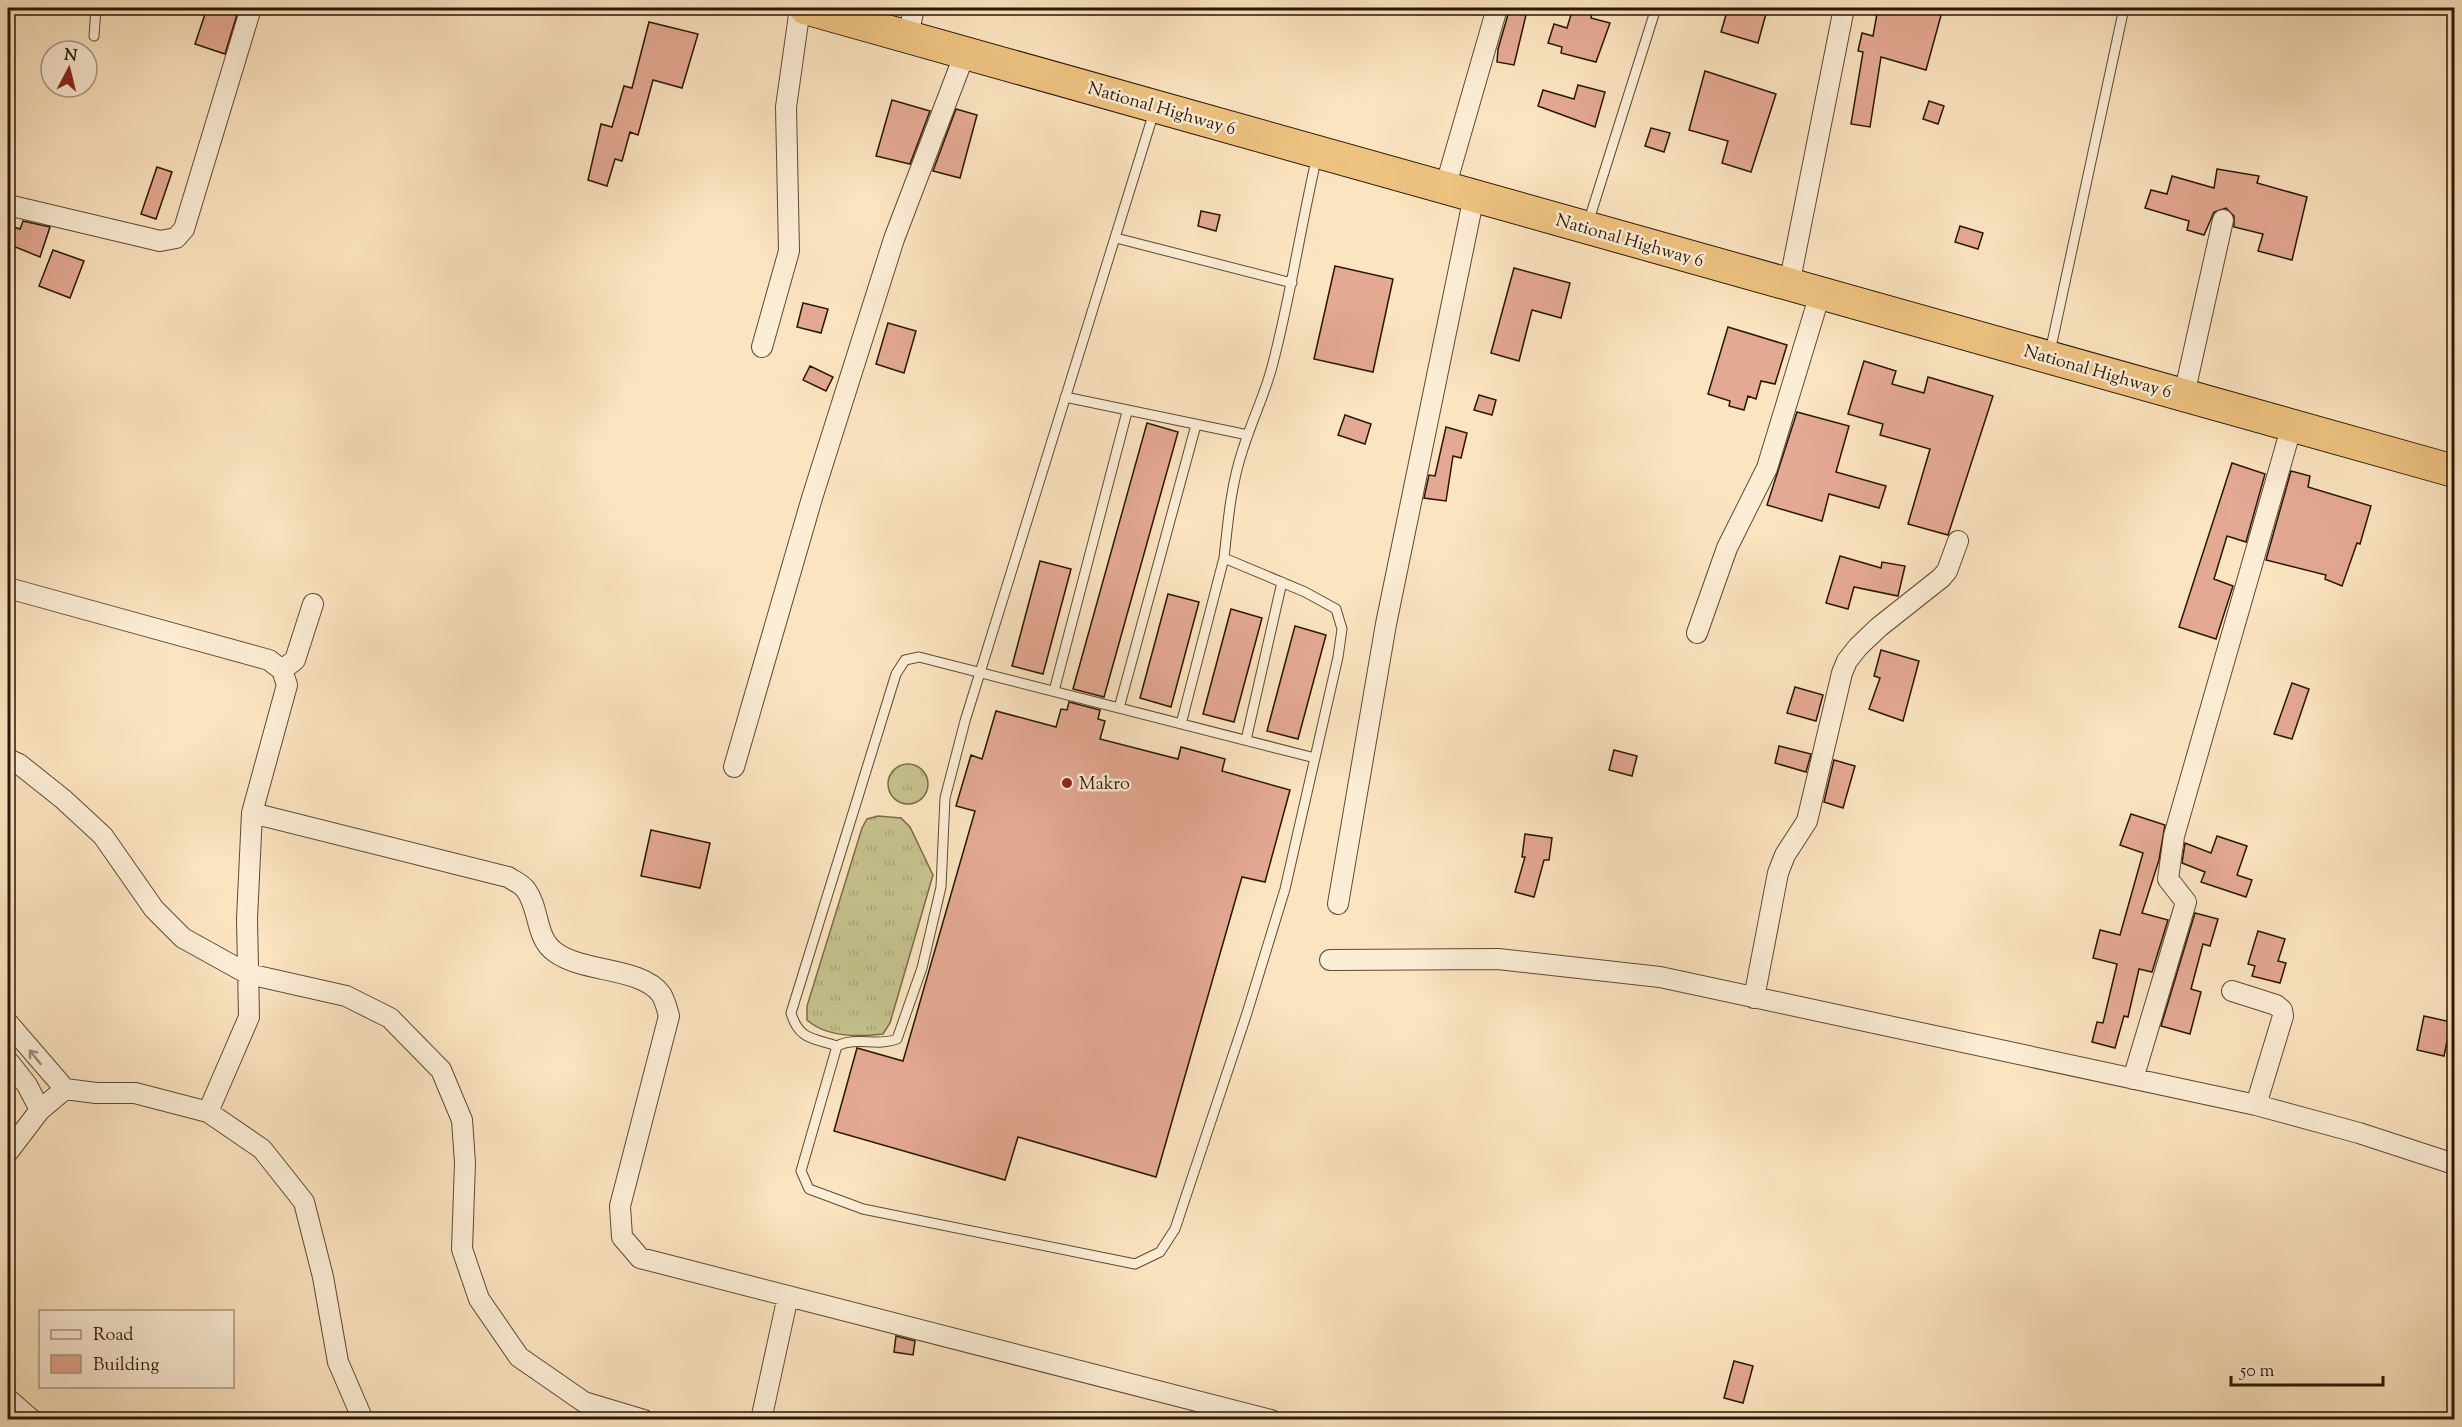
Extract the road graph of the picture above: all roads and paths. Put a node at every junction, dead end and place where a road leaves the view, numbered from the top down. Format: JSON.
{"nodes":[{"id":1,"x":96,"y":8,"type":"edge"},
{"id":2,"x":251,"y":8,"type":"edge"},
{"id":3,"x":800,"y":8,"type":"edge"},
{"id":4,"x":805,"y":8,"type":"edge"},
{"id":5,"x":1497,"y":8,"type":"edge"},
{"id":6,"x":1656,"y":8,"type":"edge"},
{"id":7,"x":1844,"y":8,"type":"edge"},
{"id":8,"x":2124,"y":8,"type":"edge"},
{"id":9,"x":911,"y":22,"type":"edge"},
{"id":10,"x":94,"y":36,"type":"dead end"},
{"id":11,"x":965,"y":53,"type":"junction"},
{"id":12,"x":1155,"y":106,"type":"junction"},
{"id":13,"x":1318,"y":152,"type":"junction"},
{"id":14,"x":1460,"y":192,"type":"junction"},
{"id":15,"x":8,"y":205,"type":"edge"},
{"id":16,"x":2223,"y":220,"type":"dead end"},
{"id":17,"x":1587,"y":228,"type":"junction"},
{"id":18,"x":1116,"y":238,"type":"junction"},
{"id":19,"x":1292,"y":283,"type":"junction"},
{"id":20,"x":1789,"y":285,"type":"junction"},
{"id":21,"x":1820,"y":294,"type":"junction"},
{"id":22,"x":762,"y":347,"type":"dead end"},
{"id":23,"x":2049,"y":358,"type":"junction"},
{"id":24,"x":2184,"y":395,"type":"junction"},
{"id":25,"x":1065,"y":397,"type":"junction"},
{"id":26,"x":1127,"y":412,"type":"junction"},
{"id":27,"x":1196,"y":425,"type":"junction"},
{"id":28,"x":2292,"y":425,"type":"junction"},
{"id":29,"x":1248,"y":435,"type":"junction"},
{"id":30,"x":2454,"y":471,"type":"edge"},
{"id":31,"x":1958,"y":540,"type":"dead end"},
{"id":32,"x":1224,"y":558,"type":"junction"},
{"id":33,"x":1282,"y":582,"type":"junction"},
{"id":34,"x":8,"y":588,"type":"edge"},
{"id":35,"x":313,"y":604,"type":"dead end"},
{"id":36,"x":1697,"y":633,"type":"dead end"},
{"id":37,"x":282,"y":670,"type":"junction"},
{"id":38,"x":980,"y":672,"type":"junction"},
{"id":39,"x":1054,"y":691,"type":"junction"},
{"id":40,"x":1119,"y":708,"type":"junction"},
{"id":41,"x":1181,"y":724,"type":"junction"},
{"id":42,"x":1246,"y":740,"type":"junction"},
{"id":43,"x":1315,"y":758,"type":"junction"},
{"id":44,"x":8,"y":759,"type":"edge"},
{"id":45,"x":734,"y":767,"type":"dead end"},
{"id":46,"x":252,"y":813,"type":"junction"},
{"id":47,"x":1338,"y":904,"type":"dead end"},
{"id":48,"x":1330,"y":960,"type":"dead end"},
{"id":49,"x":248,"y":974,"type":"junction"},
{"id":50,"x":2232,"y":991,"type":"dead end"},
{"id":51,"x":1754,"y":998,"type":"junction"},
{"id":52,"x":8,"y":1023,"type":"edge"},
{"id":53,"x":837,"y":1046,"type":"junction"},
{"id":54,"x":8,"y":1061,"type":"edge"},
{"id":55,"x":2133,"y":1079,"type":"junction"},
{"id":56,"x":65,"y":1089,"type":"junction"},
{"id":57,"x":2256,"y":1105,"type":"junction"},
{"id":58,"x":40,"y":1110,"type":"junction"},
{"id":59,"x":208,"y":1112,"type":"junction"},
{"id":60,"x":8,"y":1152,"type":"edge"},
{"id":61,"x":2454,"y":1164,"type":"edge"},
{"id":62,"x":788,"y":1296,"type":"junction"},
{"id":63,"x":8,"y":1399,"type":"edge"},
{"id":64,"x":32,"y":1419,"type":"edge"},
{"id":65,"x":363,"y":1419,"type":"edge"},
{"id":66,"x":645,"y":1419,"type":"edge"},
{"id":67,"x":761,"y":1419,"type":"edge"},
{"id":68,"x":1271,"y":1419,"type":"edge"}],
"edges":[{"from":1,"to":10,"type":"lane"},
{"from":2,"to":15,"type":"street"},
{"from":3,"to":22,"type":"street"},
{"from":4,"to":9,"type":"highway","name":"National Highway 6"},
{"from":5,"to":14,"type":"street"},
{"from":6,"to":17,"type":"lane"},
{"from":7,"to":20,"type":"street"},
{"from":8,"to":23,"type":"lane"},
{"from":9,"to":11,"type":"highway","name":"National Highway 6"},
{"from":11,"to":12,"type":"highway","name":"National Highway 6"},
{"from":11,"to":45,"type":"street"},
{"from":12,"to":13,"type":"highway","name":"National Highway 6"},
{"from":12,"to":18,"type":"lane"},
{"from":13,"to":14,"type":"highway","name":"National Highway 6"},
{"from":13,"to":19,"type":"lane"},
{"from":14,"to":17,"type":"highway","name":"National Highway 6"},
{"from":14,"to":47,"type":"street"},
{"from":16,"to":24,"type":"street"},
{"from":17,"to":20,"type":"highway","name":"National Highway 6"},
{"from":18,"to":19,"type":"lane"},
{"from":18,"to":25,"type":"lane"},
{"from":19,"to":29,"type":"lane"},
{"from":20,"to":21,"type":"highway","name":"National Highway 6"},
{"from":21,"to":23,"type":"highway","name":"National Highway 6"},
{"from":21,"to":36,"type":"street"},
{"from":23,"to":24,"type":"highway","name":"National Highway 6"},
{"from":24,"to":28,"type":"highway","name":"National Highway 6"},
{"from":25,"to":26,"type":"lane"},
{"from":25,"to":38,"type":"lane"},
{"from":26,"to":27,"type":"lane"},
{"from":26,"to":39,"type":"lane"},
{"from":27,"to":29,"type":"lane"},
{"from":27,"to":40,"type":"lane"},
{"from":28,"to":30,"type":"highway","name":"National Highway 6"},
{"from":28,"to":55,"type":"street"},
{"from":29,"to":32,"type":"lane"},
{"from":31,"to":51,"type":"street"},
{"from":32,"to":33,"type":"lane"},
{"from":32,"to":41,"type":"lane"},
{"from":33,"to":42,"type":"lane"},
{"from":33,"to":43,"type":"lane"},
{"from":34,"to":37,"type":"street"},
{"from":35,"to":37,"type":"street"},
{"from":37,"to":46,"type":"street"},
{"from":38,"to":39,"type":"lane"},
{"from":38,"to":53,"type":"lane"},
{"from":38,"to":53,"type":"lane"},
{"from":39,"to":40,"type":"lane"},
{"from":40,"to":41,"type":"lane"},
{"from":41,"to":42,"type":"lane"},
{"from":42,"to":43,"type":"lane"},
{"from":43,"to":53,"type":"lane"},
{"from":44,"to":49,"type":"street"},
{"from":46,"to":49,"type":"street"},
{"from":46,"to":62,"type":"street"},
{"from":48,"to":51,"type":"street"},
{"from":49,"to":59,"type":"street"},
{"from":49,"to":66,"type":"street"},
{"from":50,"to":57,"type":"street"},
{"from":51,"to":55,"type":"street"},
{"from":56,"to":52,"type":"street","one_way":true},
{"from":54,"to":58,"type":"street"},
{"from":55,"to":57,"type":"street"},
{"from":56,"to":58,"type":"street"},
{"from":56,"to":59,"type":"street"},
{"from":57,"to":61,"type":"street"},
{"from":58,"to":60,"type":"street"},
{"from":59,"to":65,"type":"street"},
{"from":62,"to":67,"type":"street"},
{"from":62,"to":68,"type":"street"},
{"from":63,"to":64,"type":"street"}]}
